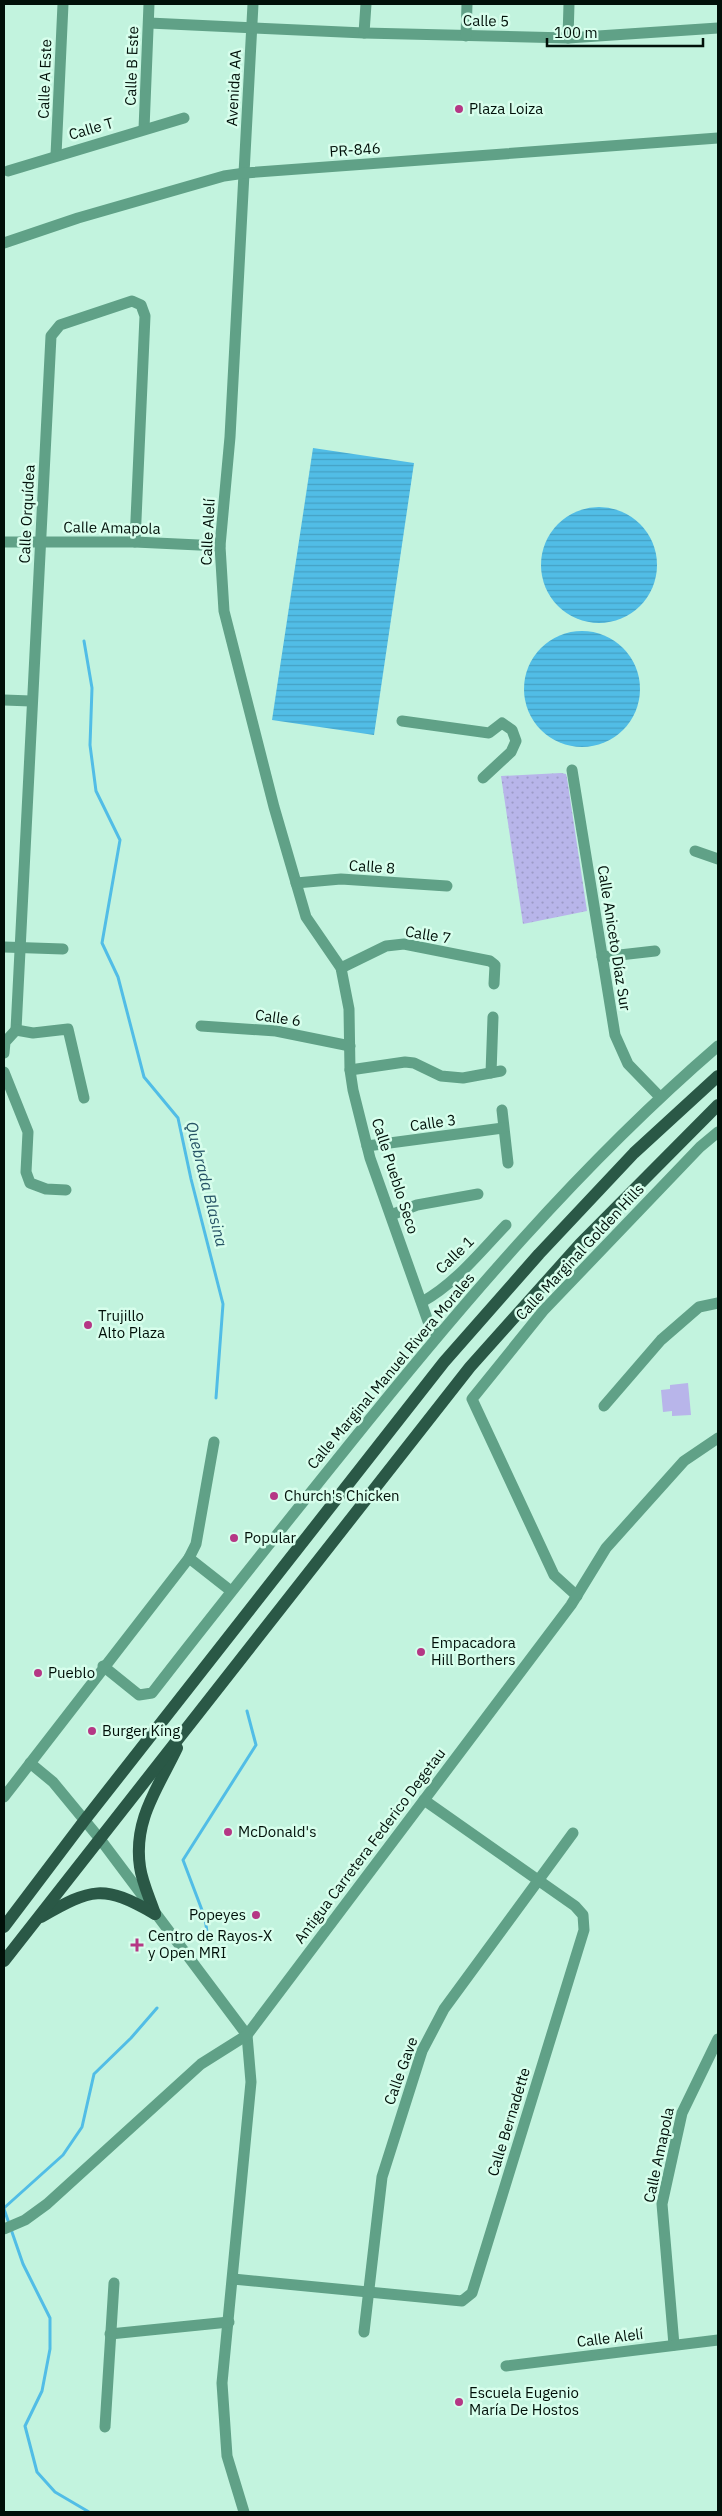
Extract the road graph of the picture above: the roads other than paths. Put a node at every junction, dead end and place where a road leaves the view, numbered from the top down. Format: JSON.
{"nodes":[{"id":1,"x":63,"y":4,"type":"edge"},
{"id":2,"x":149,"y":4,"type":"edge"},
{"id":3,"x":253,"y":4,"type":"edge"},
{"id":4,"x":366,"y":4,"type":"edge"},
{"id":5,"x":467,"y":4,"type":"edge"},
{"id":6,"x":569,"y":4,"type":"edge"},
{"id":7,"x":148,"y":23,"type":"junction"},
{"id":8,"x":718,"y":28,"type":"edge"},
{"id":9,"x":252,"y":29,"type":"junction"},
{"id":10,"x":364,"y":33,"type":"junction"},
{"id":11,"x":466,"y":36,"type":"junction"},
{"id":12,"x":568,"y":38,"type":"junction"},
{"id":13,"x":184,"y":118,"type":"dead end"},
{"id":14,"x":144,"y":130,"type":"junction"},
{"id":15,"x":718,"y":138,"type":"edge"},
{"id":16,"x":56,"y":155,"type":"junction"},
{"id":17,"x":8,"y":171,"type":"dead end"},
{"id":18,"x":245,"y":173,"type":"junction"},
{"id":19,"x":4,"y":243,"type":"edge"},
{"id":20,"x":4,"y":542,"type":"edge"},
{"id":21,"x":135,"y":542,"type":"junction"},
{"id":22,"x":40,"y":543,"type":"junction"},
{"id":23,"x":220,"y":546,"type":"junction"},
{"id":24,"x":4,"y":700,"type":"edge"},
{"id":25,"x":31,"y":701,"type":"junction"},
{"id":26,"x":402,"y":721,"type":"dead end"},
{"id":27,"x":572,"y":770,"type":"dead end"},
{"id":28,"x":483,"y":778,"type":"dead end"},
{"id":29,"x":695,"y":851,"type":"dead end"},
{"id":30,"x":718,"y":859,"type":"edge"},
{"id":31,"x":296,"y":883,"type":"junction"},
{"id":32,"x":447,"y":886,"type":"dead end"},
{"id":33,"x":4,"y":946,"type":"edge"},
{"id":34,"x":20,"y":948,"type":"junction"},
{"id":35,"x":63,"y":949,"type":"dead end"},
{"id":36,"x":655,"y":951,"type":"dead end"},
{"id":37,"x":602,"y":957,"type":"junction"},
{"id":38,"x":341,"y":968,"type":"junction"},
{"id":39,"x":494,"y":984,"type":"dead end"},
{"id":40,"x":493,"y":1017,"type":"dead end"},
{"id":41,"x":201,"y":1026,"type":"dead end"},
{"id":42,"x":16,"y":1030,"type":"junction"},
{"id":43,"x":350,"y":1046,"type":"junction"},
{"id":44,"x":718,"y":1046,"type":"edge"},
{"id":45,"x":4,"y":1053,"type":"edge"},
{"id":46,"x":350,"y":1070,"type":"junction"},
{"id":47,"x":4,"y":1072,"type":"edge"},
{"id":48,"x":718,"y":1076,"type":"edge"},
{"id":49,"x":660,"y":1096,"type":"junction"},
{"id":50,"x":84,"y":1098,"type":"dead end"},
{"id":51,"x":718,"y":1105,"type":"edge"},
{"id":52,"x":502,"y":1110,"type":"dead end"},
{"id":53,"x":503,"y":1128,"type":"junction"},
{"id":54,"x":718,"y":1132,"type":"edge"},
{"id":55,"x":367,"y":1146,"type":"junction"},
{"id":56,"x":508,"y":1163,"type":"dead end"},
{"id":57,"x":66,"y":1190,"type":"dead end"},
{"id":58,"x":478,"y":1194,"type":"dead end"},
{"id":59,"x":391,"y":1214,"type":"junction"},
{"id":60,"x":506,"y":1225,"type":"dead end"},
{"id":61,"x":422,"y":1302,"type":"junction"},
{"id":62,"x":718,"y":1304,"type":"edge"},
{"id":63,"x":437,"y":1335,"type":"junction"},
{"id":64,"x":604,"y":1406,"type":"dead end"},
{"id":65,"x":718,"y":1438,"type":"edge"},
{"id":66,"x":214,"y":1442,"type":"dead end"},
{"id":67,"x":189,"y":1558,"type":"junction"},
{"id":68,"x":231,"y":1591,"type":"junction"},
{"id":69,"x":578,"y":1596,"type":"junction"},
{"id":70,"x":103,"y":1666,"type":"junction"},
{"id":71,"x":190,"y":1722,"type":"junction"},
{"id":72,"x":30,"y":1763,"type":"junction"},
{"id":73,"x":4,"y":1797,"type":"edge"},
{"id":74,"x":424,"y":1800,"type":"junction"},
{"id":75,"x":84,"y":1821,"type":"junction"},
{"id":76,"x":573,"y":1833,"type":"dead end"},
{"id":77,"x":100,"y":1839,"type":"junction"},
{"id":78,"x":539,"y":1882,"type":"junction"},
{"id":79,"x":155,"y":1914,"type":"junction"},
{"id":80,"x":35,"y":1920,"type":"junction"},
{"id":81,"x":4,"y":1927,"type":"edge"},
{"id":82,"x":4,"y":1961,"type":"edge"},
{"id":83,"x":247,"y":2035,"type":"junction"},
{"id":84,"x":718,"y":2039,"type":"edge"},
{"id":85,"x":4,"y":2229,"type":"edge"},
{"id":86,"x":233,"y":2279,"type":"junction"},
{"id":87,"x":114,"y":2283,"type":"dead end"},
{"id":88,"x":368,"y":2293,"type":"junction"},
{"id":89,"x":229,"y":2322,"type":"junction"},
{"id":90,"x":364,"y":2332,"type":"dead end"},
{"id":91,"x":110,"y":2334,"type":"junction"},
{"id":92,"x":718,"y":2340,"type":"edge"},
{"id":93,"x":674,"y":2345,"type":"junction"},
{"id":94,"x":506,"y":2366,"type":"dead end"},
{"id":95,"x":106,"y":2427,"type":"dead end"},
{"id":96,"x":244,"y":2512,"type":"edge"}],
"edges":[{"from":1,"to":16,"type":"street","name":"Calle A Este"},
{"from":2,"to":7,"type":"street","name":"Calle B Este"},
{"from":3,"to":9,"type":"street","name":"Avenida AA"},
{"from":4,"to":10,"type":"street"},
{"from":5,"to":11,"type":"street"},
{"from":6,"to":12,"type":"street"},
{"from":7,"to":9,"type":"street","name":"Calle 5"},
{"from":7,"to":14,"type":"street","name":"Calle B Este"},
{"from":8,"to":12,"type":"street","name":"Calle 5"},
{"from":9,"to":10,"type":"street","name":"Calle 5"},
{"from":9,"to":18,"type":"street","name":"Avenida AA"},
{"from":10,"to":11,"type":"street","name":"Calle 5"},
{"from":11,"to":12,"type":"street","name":"Calle 5"},
{"from":13,"to":14,"type":"street","name":"Calle T"},
{"from":14,"to":16,"type":"street","name":"Calle T"},
{"from":15,"to":18,"type":"street","name":"PR-846","number":"PR-846"},
{"from":16,"to":17,"type":"street","name":"Calle T"},
{"from":18,"to":19,"type":"street","name":"PR-846","number":"PR-846"},
{"from":18,"to":23,"type":"street","name":"Calle Alelí"},
{"from":20,"to":22,"type":"street","name":"Calle Amapola"},
{"from":21,"to":22,"type":"street","name":"Calle Amapola"},
{"from":21,"to":22,"type":"street","name":"Calle Orquídea"},
{"from":21,"to":23,"type":"street","name":"Calle Amapola"},
{"from":22,"to":25,"type":"street","name":"Calle Orquídea"},
{"from":23,"to":31,"type":"street","name":"Calle Alelí"},
{"from":24,"to":25,"type":"street"},
{"from":25,"to":34,"type":"street","name":"Calle Orquídea"},
{"from":26,"to":28,"type":"street"},
{"from":27,"to":37,"type":"street","name":"Calle Aniceto Díaz Sur"},
{"from":29,"to":30,"type":"street"},
{"from":31,"to":32,"type":"street","name":"Calle 8"},
{"from":31,"to":38,"type":"street","name":"Calle Pueblo Seco"},
{"from":33,"to":34,"type":"street"},
{"from":34,"to":35,"type":"street"},
{"from":34,"to":42,"type":"street","name":"Calle Orquídea"},
{"from":36,"to":37,"type":"street"},
{"from":37,"to":49,"type":"street","name":"Calle Aniceto Díaz Sur"},
{"from":38,"to":39,"type":"street","name":"Calle 7"},
{"from":38,"to":43,"type":"street","name":"Calle Pueblo Seco"},
{"from":40,"to":46,"type":"street"},
{"from":41,"to":43,"type":"street","name":"Calle 6"},
{"from":42,"to":45,"type":"street"},
{"from":42,"to":50,"type":"street"},
{"from":43,"to":46,"type":"street","name":"Calle Pueblo Seco"},
{"from":44,"to":49,"type":"street","name":"Calle Marginal Manuel Rivera Morales"},
{"from":46,"to":55,"type":"street","name":"Calle Pueblo Seco"},
{"from":47,"to":57,"type":"street"},
{"from":48,"to":75,"type":"main road"},
{"from":49,"to":63,"type":"street","name":"Calle Marginal Manuel Rivera Morales"},
{"from":51,"to":71,"type":"main road"},
{"from":52,"to":53,"type":"street"},
{"from":53,"to":55,"type":"street","name":"Calle 3"},
{"from":53,"to":56,"type":"street"},
{"from":54,"to":69,"type":"street","name":"Calle Marginal Golden Hills"},
{"from":55,"to":59,"type":"street","name":"Calle Pueblo Seco"},
{"from":58,"to":59,"type":"street"},
{"from":59,"to":61,"type":"street","name":"Calle Pueblo Seco"},
{"from":60,"to":61,"type":"street","name":"Calle 1"},
{"from":61,"to":63,"type":"street","name":"Calle Pueblo Seco"},
{"from":62,"to":64,"type":"street"},
{"from":63,"to":68,"type":"street","name":"Calle Marginal Manuel Rivera Morales"},
{"from":65,"to":69,"type":"street","name":"Antigua Carretera Federico Degetau"},
{"from":66,"to":67,"type":"street"},
{"from":67,"to":68,"type":"street"},
{"from":67,"to":70,"type":"street"},
{"from":68,"to":70,"type":"street","name":"Calle Marginal Manuel Rivera Morales"},
{"from":69,"to":74,"type":"street","name":"Antigua Carretera Federico Degetau"},
{"from":70,"to":72,"type":"street"},
{"from":71,"to":77,"type":"main road"},
{"from":71,"to":79,"type":"main road"},
{"from":72,"to":73,"type":"street"},
{"from":72,"to":75,"type":"street"},
{"from":74,"to":78,"type":"street","name":"Calle Bernadette"},
{"from":74,"to":83,"type":"street","name":"Antigua Carretera Federico Degetau"},
{"from":75,"to":77,"type":"street"},
{"from":75,"to":81,"type":"main road"},
{"from":76,"to":78,"type":"street","name":"Calle Gave"},
{"from":77,"to":79,"type":"street"},
{"from":77,"to":80,"type":"main road"},
{"from":78,"to":88,"type":"street","name":"Calle Gave"},
{"from":78,"to":88,"type":"street","name":"Calle Bernadette"},
{"from":79,"to":80,"type":"main road"},
{"from":79,"to":83,"type":"street"},
{"from":80,"to":82,"type":"main road"},
{"from":83,"to":85,"type":"street","name":"Antigua Carretera Federico Degetau"},
{"from":83,"to":86,"type":"street"},
{"from":84,"to":93,"type":"street","name":"Calle Amapola"},
{"from":86,"to":88,"type":"street","name":"Calle Bernadette"},
{"from":86,"to":89,"type":"street"},
{"from":87,"to":91,"type":"street"},
{"from":88,"to":90,"type":"street","name":"Calle Gave"},
{"from":89,"to":91,"type":"street"},
{"from":89,"to":96,"type":"street"},
{"from":91,"to":95,"type":"street"},
{"from":92,"to":93,"type":"street","name":"Calle Alelí"},
{"from":93,"to":94,"type":"street","name":"Calle Alelí"}]}
